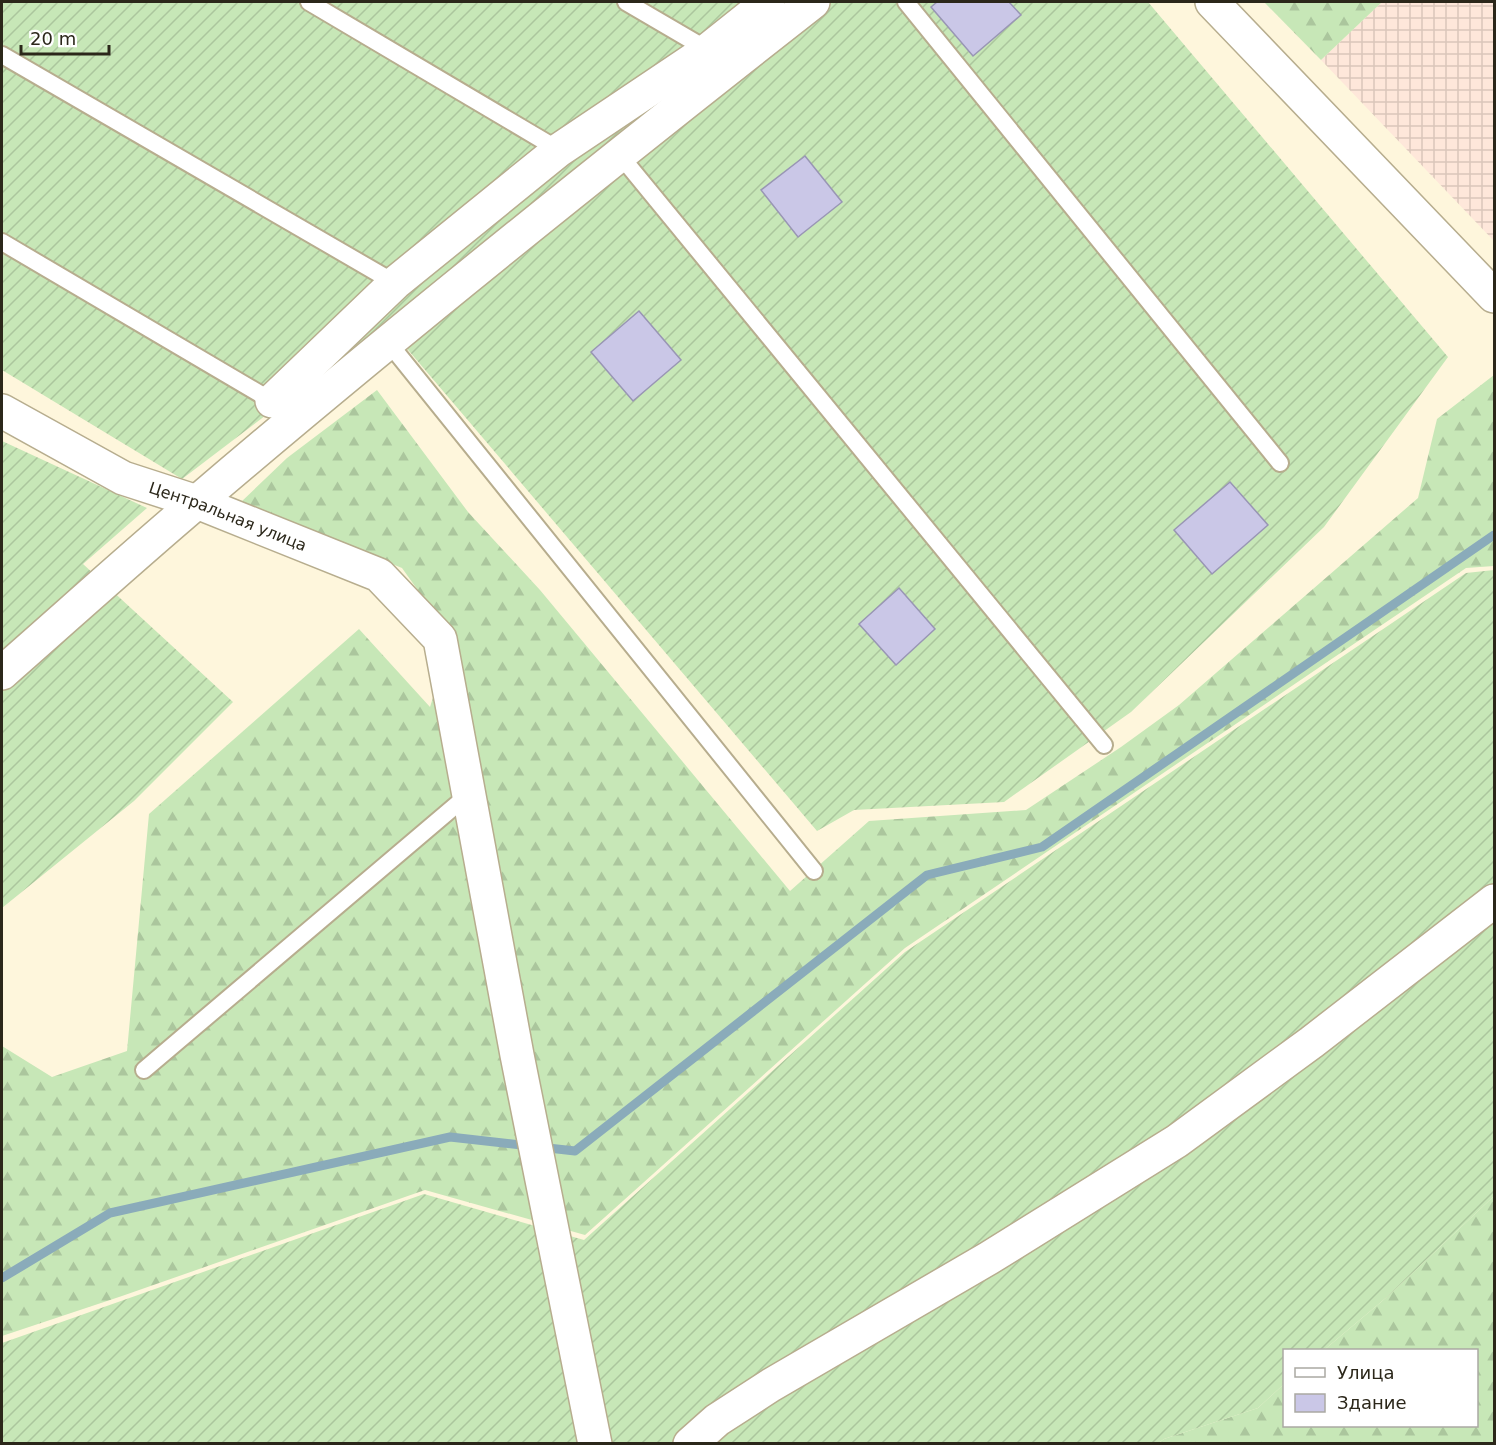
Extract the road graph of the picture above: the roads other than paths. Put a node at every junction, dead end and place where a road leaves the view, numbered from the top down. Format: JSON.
{"nodes":[{"id":1,"x":309,"y":2,"type":"edge"},
{"id":2,"x":626,"y":2,"type":"edge"},
{"id":3,"x":768,"y":2,"type":"edge"},
{"id":4,"x":813,"y":2,"type":"edge"},
{"id":5,"x":906,"y":2,"type":"edge"},
{"id":6,"x":1212,"y":2,"type":"edge"},
{"id":7,"x":708,"y":50,"type":"junction"},
{"id":8,"x":2,"y":55,"type":"edge"},
{"id":9,"x":559,"y":150,"type":"junction"},
{"id":10,"x":619,"y":154,"type":"junction"},
{"id":11,"x":2,"y":242,"type":"edge"},
{"id":12,"x":395,"y":283,"type":"junction"},
{"id":13,"x":1494,"y":296,"type":"edge"},
{"id":14,"x":388,"y":342,"type":"junction"},
{"id":15,"x":272,"y":401,"type":"joint"},
{"id":16,"x":2,"y":411,"type":"edge"},
{"id":17,"x":1280,"y":463,"type":"dead end"},
{"id":18,"x":197,"y":502,"type":"junction"},
{"id":19,"x":2,"y":673,"type":"edge"},
{"id":20,"x":1104,"y":745,"type":"dead end"},
{"id":21,"x":469,"y":794,"type":"junction"},
{"id":22,"x":814,"y":871,"type":"dead end"},
{"id":23,"x":1494,"y":901,"type":"edge"},
{"id":24,"x":144,"y":1070,"type":"dead end"},
{"id":25,"x":595,"y":1443,"type":"edge"},
{"id":26,"x":690,"y":1443,"type":"edge"}],
"edges":[{"from":1,"to":9,"type":"lane"},
{"from":2,"to":7,"type":"lane"},
{"from":3,"to":7,"type":"street"},
{"from":4,"to":10,"type":"street"},
{"from":5,"to":17,"type":"lane"},
{"from":6,"to":13,"type":"street"},
{"from":7,"to":9,"type":"street"},
{"from":8,"to":12,"type":"lane"},
{"from":9,"to":12,"type":"street"},
{"from":10,"to":14,"type":"street"},
{"from":10,"to":20,"type":"lane"},
{"from":11,"to":15,"type":"lane"},
{"from":12,"to":15,"type":"street"},
{"from":14,"to":18,"type":"street"},
{"from":14,"to":22,"type":"lane"},
{"from":16,"to":18,"type":"street","name":"Центральная улица"},
{"from":18,"to":19,"type":"street"},
{"from":18,"to":21,"type":"street","name":"Центральная улица"},
{"from":21,"to":24,"type":"lane"},
{"from":21,"to":25,"type":"street"},
{"from":23,"to":26,"type":"street"}]}
